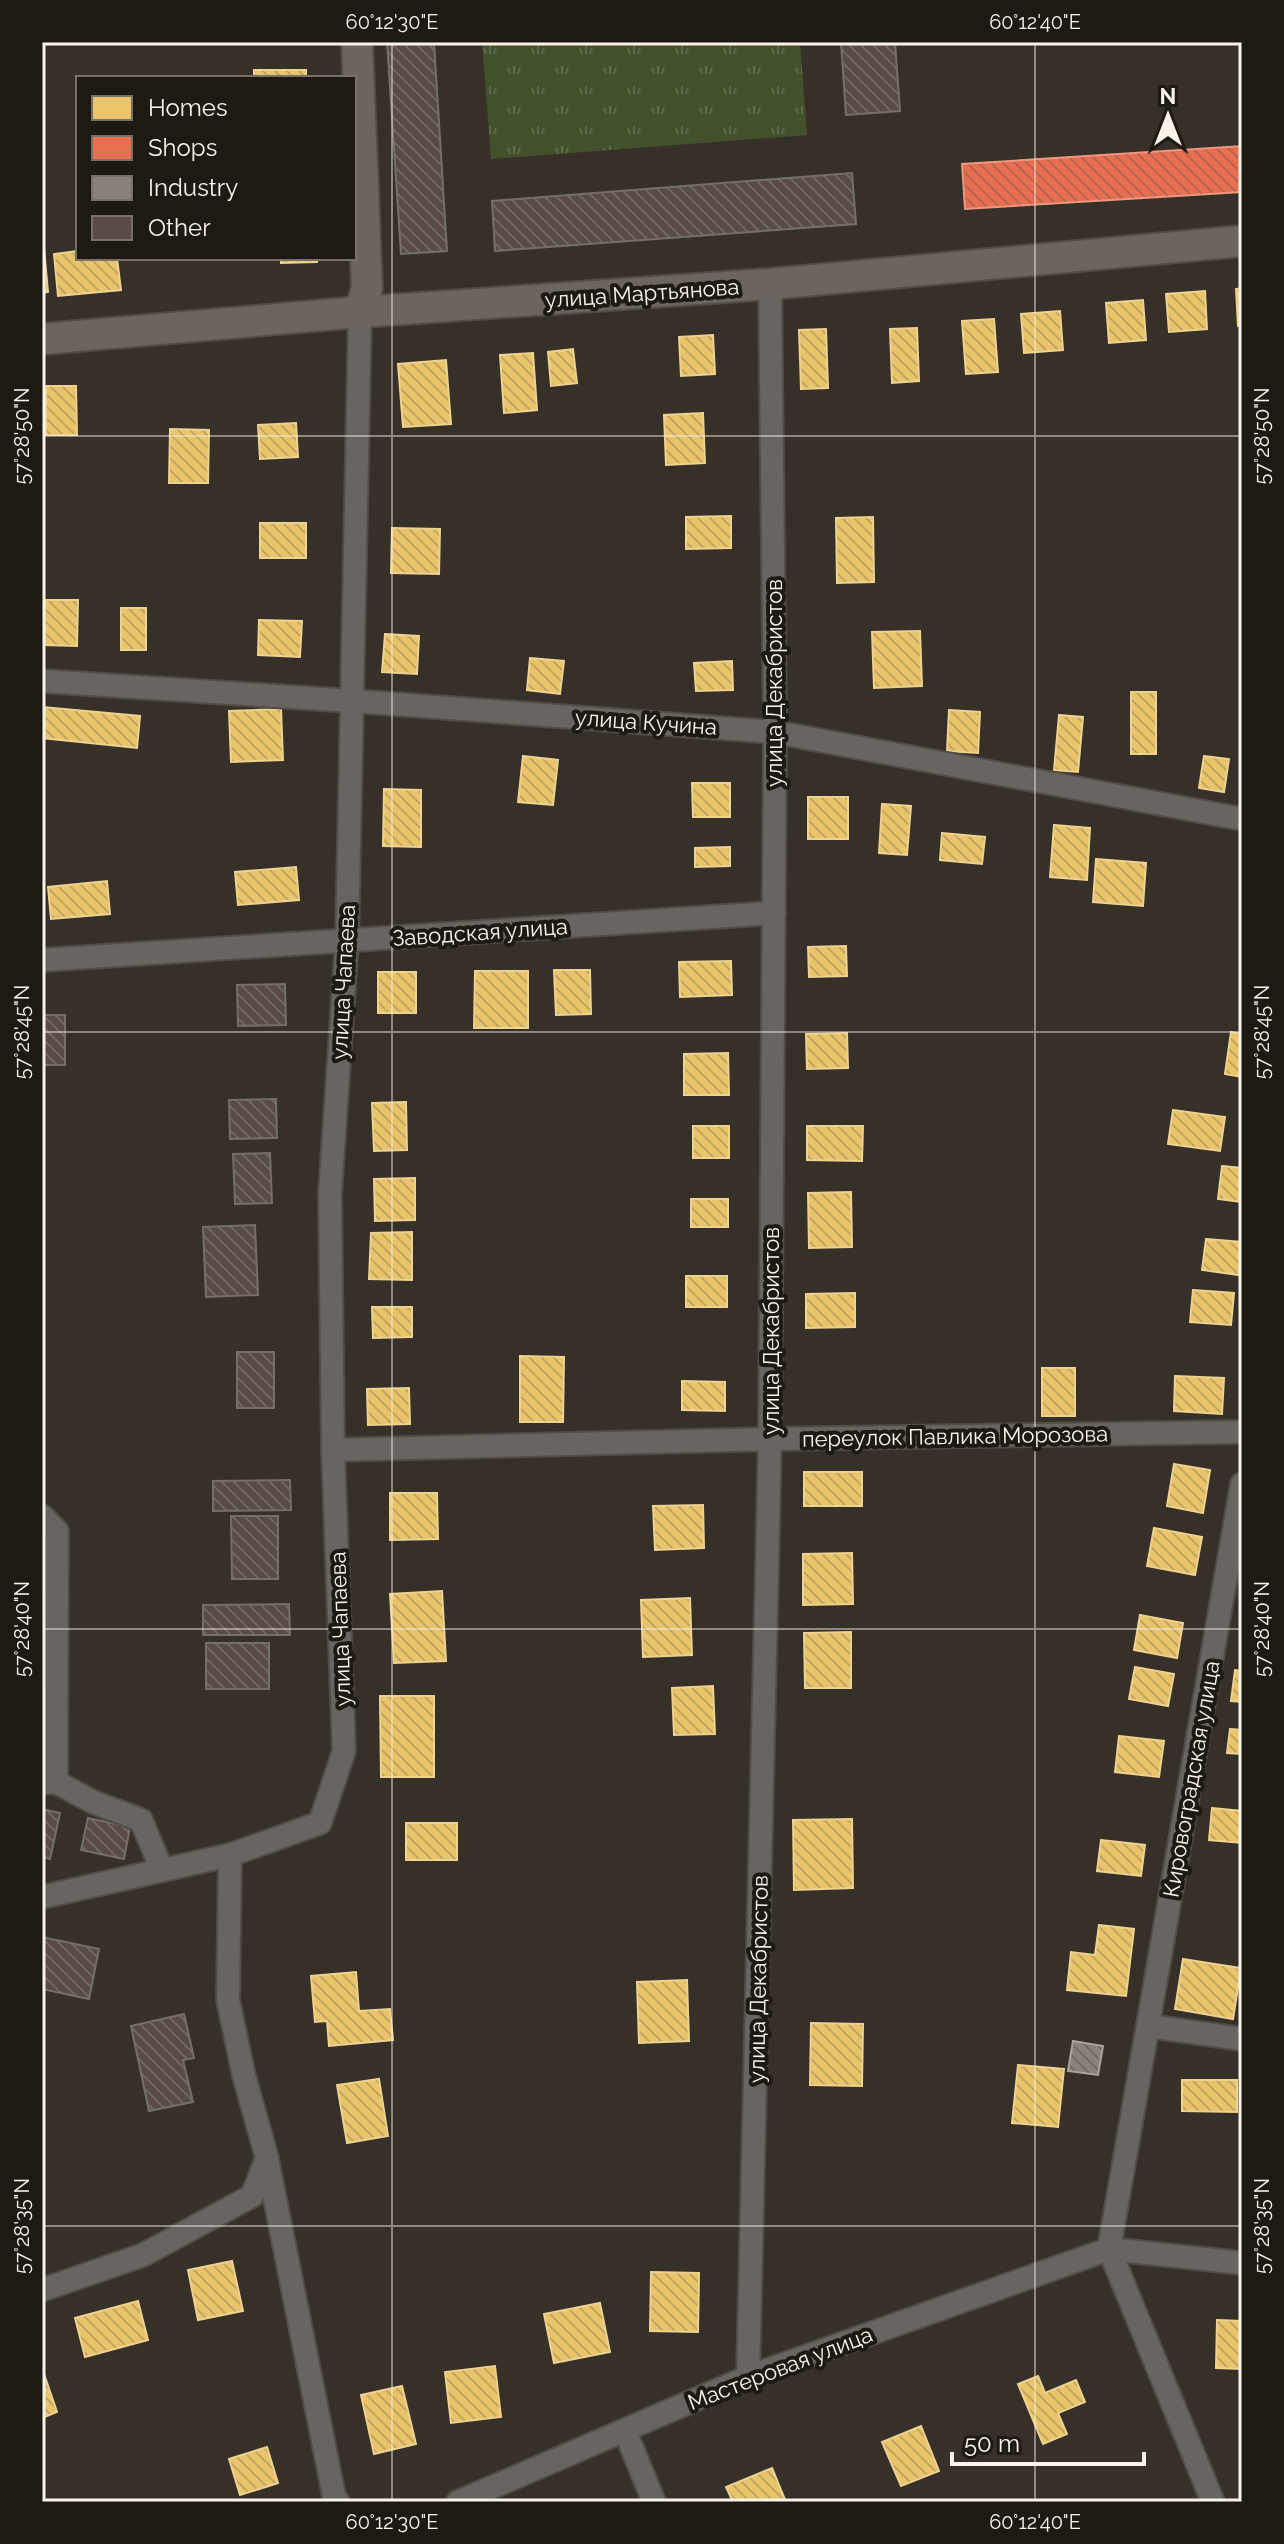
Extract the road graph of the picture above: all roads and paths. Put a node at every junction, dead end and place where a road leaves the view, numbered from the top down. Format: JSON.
{"nodes":[{"id":1,"x":357,"y":42,"type":"edge"},
{"id":2,"x":1242,"y":241,"type":"edge"},
{"id":3,"x":770,"y":284,"type":"junction"},
{"id":4,"x":360,"y":312,"type":"junction"},
{"id":5,"x":42,"y":339,"type":"edge"},
{"id":6,"x":42,"y":681,"type":"edge"},
{"id":7,"x":353,"y":701,"type":"junction"},
{"id":8,"x":775,"y":732,"type":"junction"},
{"id":9,"x":1242,"y":819,"type":"edge"},
{"id":10,"x":774,"y":913,"type":"junction"},
{"id":11,"x":347,"y":940,"type":"junction"},
{"id":12,"x":42,"y":960,"type":"edge"},
{"id":13,"x":1242,"y":1432,"type":"edge"},
{"id":14,"x":770,"y":1439,"type":"junction"},
{"id":15,"x":333,"y":1450,"type":"junction"},
{"id":16,"x":1242,"y":1484,"type":"edge"},
{"id":17,"x":42,"y":1516,"type":"edge"},
{"id":18,"x":49,"y":1782,"type":"edge"},
{"id":19,"x":230,"y":1855,"type":"junction"},
{"id":20,"x":162,"y":1870,"type":"junction"},
{"id":21,"x":42,"y":1897,"type":"edge"},
{"id":22,"x":1148,"y":2026,"type":"junction"},
{"id":23,"x":1242,"y":2039,"type":"edge"},
{"id":24,"x":267,"y":2158,"type":"junction"},
{"id":25,"x":1109,"y":2249,"type":"junction"},
{"id":26,"x":1242,"y":2263,"type":"edge"},
{"id":27,"x":42,"y":2290,"type":"edge"},
{"id":28,"x":748,"y":2377,"type":"junction"},
{"id":29,"x":625,"y":2431,"type":"junction"},
{"id":30,"x":338,"y":2502,"type":"edge"},
{"id":31,"x":458,"y":2502,"type":"edge"},
{"id":32,"x":654,"y":2502,"type":"edge"},
{"id":33,"x":1213,"y":2502,"type":"edge"}],
"edges":[{"from":1,"to":4,"type":"main road","name":"улица Чапаева"},
{"from":2,"to":3,"type":"main road","name":"улица Мартьянова"},
{"from":3,"to":4,"type":"main road","name":"улица Мартьянова"},
{"from":3,"to":8,"type":"street","name":"улица Декабристов"},
{"from":4,"to":5,"type":"main road","name":"улица Мартьянова"},
{"from":4,"to":7,"type":"street","name":"улица Чапаева"},
{"from":6,"to":7,"type":"street","name":"улица Кучина"},
{"from":7,"to":8,"type":"street","name":"улица Кучина"},
{"from":7,"to":11,"type":"street","name":"улица Чапаева"},
{"from":8,"to":9,"type":"street","name":"улица Кучина"},
{"from":8,"to":10,"type":"street","name":"улица Декабристов"},
{"from":10,"to":11,"type":"street","name":"Заводская улица"},
{"from":10,"to":14,"type":"street","name":"улица Декабристов"},
{"from":11,"to":12,"type":"street","name":"Заводская улица"},
{"from":11,"to":15,"type":"street","name":"улица Чапаева"},
{"from":13,"to":14,"type":"street","name":"переулок Павлика Морозова"},
{"from":14,"to":15,"type":"street","name":"переулок Павлика Морозова"},
{"from":14,"to":28,"type":"street","name":"улица Декабристов"},
{"from":15,"to":19,"type":"street","name":"улица Чапаева"},
{"from":16,"to":22,"type":"street","name":"Кировоградская улица"},
{"from":17,"to":18,"type":"street"},
{"from":18,"to":20,"type":"street"},
{"from":19,"to":20,"type":"street","name":"улица Чапаева"},
{"from":19,"to":24,"type":"street"},
{"from":20,"to":21,"type":"street","name":"улица Чапаева"},
{"from":22,"to":23,"type":"street"},
{"from":22,"to":25,"type":"street","name":"Кировоградская улица"},
{"from":24,"to":27,"type":"street"},
{"from":24,"to":30,"type":"street"},
{"from":25,"to":26,"type":"street"},
{"from":25,"to":28,"type":"street","name":"Мастеровая улица"},
{"from":25,"to":33,"type":"street"},
{"from":28,"to":29,"type":"street","name":"Мастеровая улица"},
{"from":29,"to":31,"type":"street","name":"Мастеровая улица"},
{"from":29,"to":32,"type":"street"}]}
